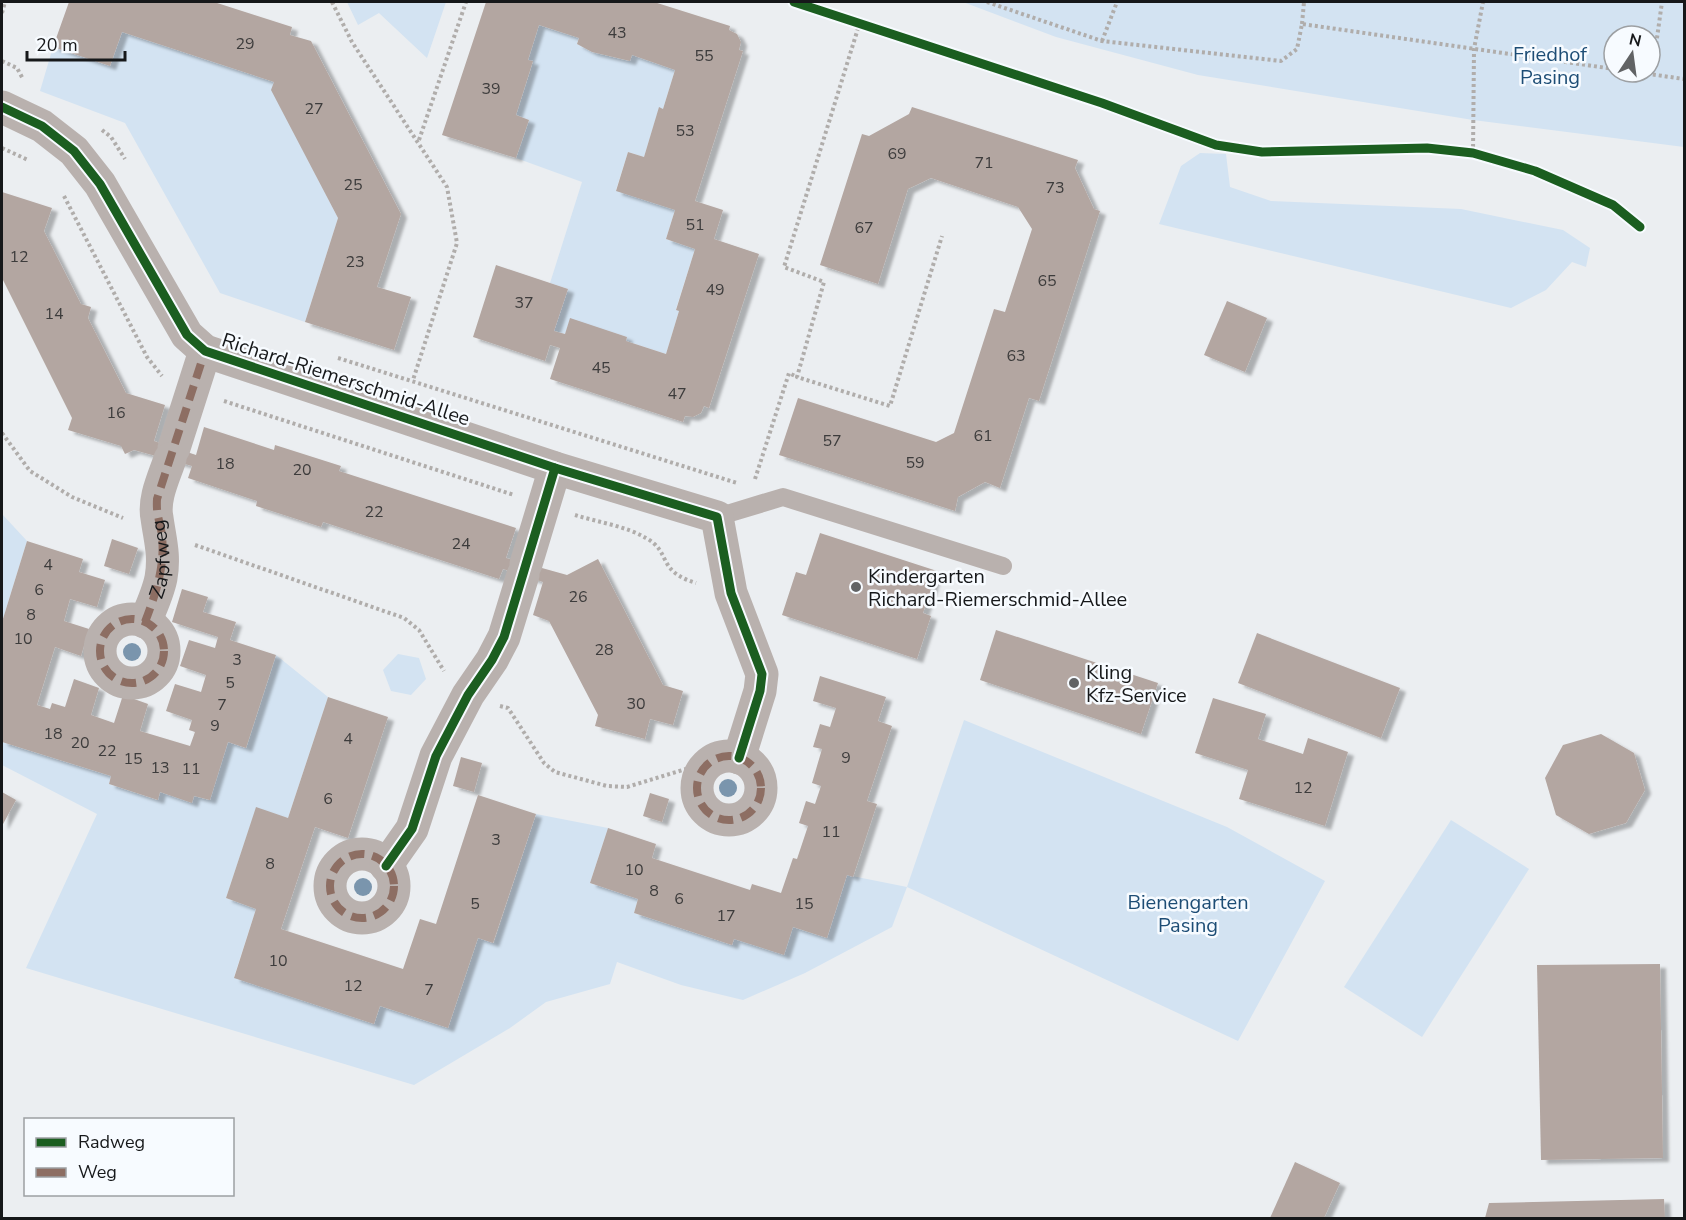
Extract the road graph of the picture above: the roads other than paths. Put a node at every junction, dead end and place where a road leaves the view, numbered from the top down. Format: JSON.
{"nodes":[{"id":1,"x":2,"y":107,"type":"edge"},
{"id":2,"x":205,"y":351,"type":"junction"},
{"id":3,"x":555,"y":468,"type":"junction"},
{"id":4,"x":717,"y":517,"type":"junction"},
{"id":5,"x":1003,"y":566,"type":"dead end"},
{"id":6,"x":146,"y":622,"type":"dead end"},
{"id":7,"x":725,"y":760,"type":"road end"},
{"id":8,"x":386,"y":866,"type":"dead end"}],
"edges":[{"from":1,"to":2,"type":"street","name":"Richard-Riemerschmid-Allee"},
{"from":2,"to":3,"type":"street","name":"Richard-Riemerschmid-Allee"},
{"from":2,"to":6,"type":"street","name":"Zapfweg"},
{"from":3,"to":4,"type":"street","name":"Richard-Riemerschmid-Allee"},
{"from":3,"to":8,"type":"street"},
{"from":4,"to":5,"type":"lane"},
{"from":4,"to":7,"type":"street"}]}
